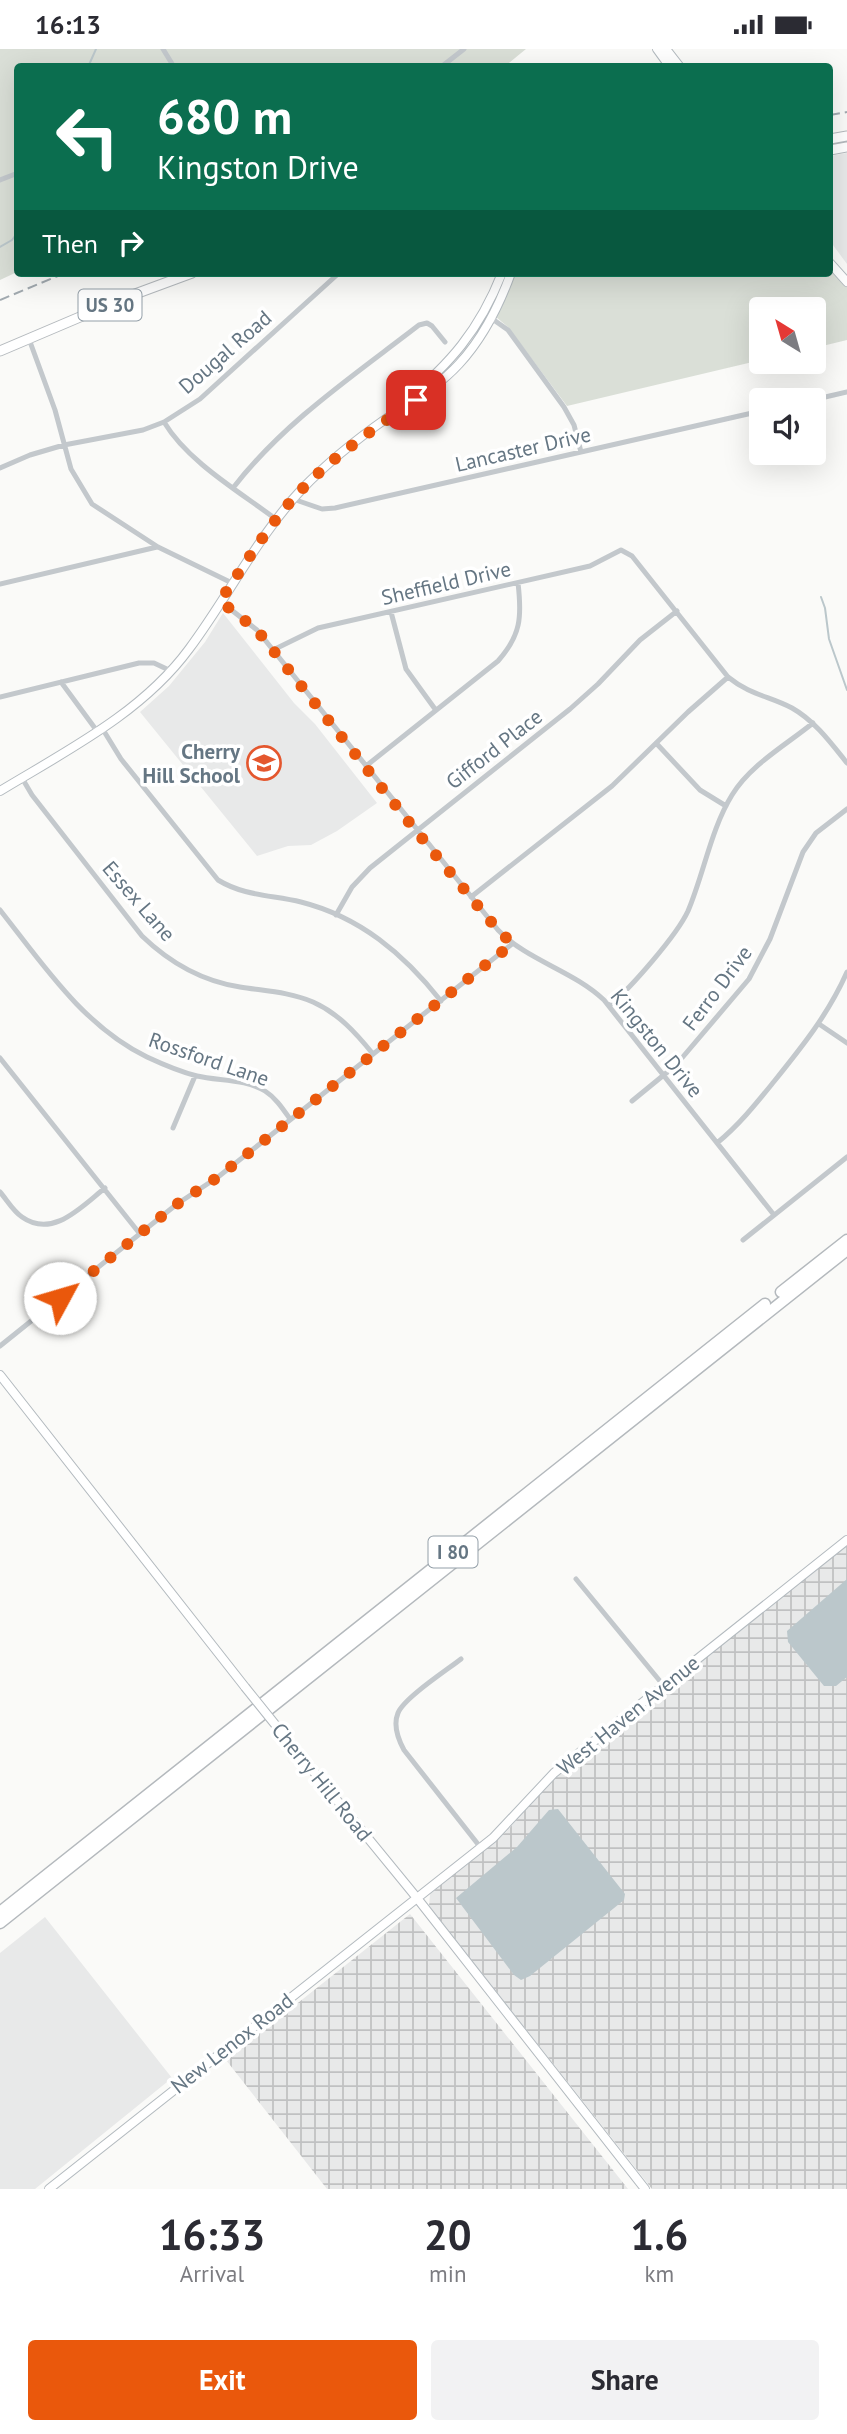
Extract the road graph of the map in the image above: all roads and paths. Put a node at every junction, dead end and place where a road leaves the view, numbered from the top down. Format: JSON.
{"nodes":[{"id":1,"x":464,"y":49,"type":"edge"},
{"id":2,"x":666,"y":49,"type":"edge"},
{"id":3,"x":446,"y":63,"type":"edge"},
{"id":4,"x":677,"y":63,"type":"edge"},
{"id":5,"x":833,"y":266,"type":"edge"},
{"id":6,"x":181,"y":277,"type":"edge"},
{"id":7,"x":335,"y":277,"type":"edge"},
{"id":8,"x":501,"y":277,"type":"edge"},
{"id":9,"x":509,"y":277,"type":"edge"},
{"id":10,"x":847,"y":282,"type":"edge"},
{"id":11,"x":488,"y":316,"type":"junction"},
{"id":12,"x":29,"y":339,"type":"junction"},
{"id":13,"x":445,"y":342,"type":"dead end"},
{"id":14,"x":0,"y":351,"type":"edge"},
{"id":15,"x":847,"y":392,"type":"edge"},
{"id":16,"x":826,"y":397,"type":"edge"},
{"id":17,"x":749,"y":414,"type":"edge"},
{"id":18,"x":164,"y":422,"type":"junction"},
{"id":19,"x":64,"y":445,"type":"junction"},
{"id":20,"x":581,"y":452,"type":"junction"},
{"id":21,"x":0,"y":468,"type":"edge"},
{"id":22,"x":233,"y":488,"type":"junction"},
{"id":23,"x":293,"y":499,"type":"junction"},
{"id":24,"x":277,"y":520,"type":"junction"},
{"id":25,"x":158,"y":547,"type":"junction"},
{"id":26,"x":232,"y":583,"type":"junction"},
{"id":27,"x":518,"y":583,"type":"junction"},
{"id":28,"x":0,"y":584,"type":"edge"},
{"id":29,"x":220,"y":601,"type":"junction"},
{"id":30,"x":677,"y":611,"type":"junction"},
{"id":31,"x":391,"y":612,"type":"junction"},
{"id":32,"x":273,"y":650,"type":"junction"},
{"id":33,"x":171,"y":671,"type":"junction"},
{"id":34,"x":728,"y":677,"type":"junction"},
{"id":35,"x":61,"y":682,"type":"junction"},
{"id":36,"x":0,"y":697,"type":"edge"},
{"id":37,"x":435,"y":709,"type":"junction"},
{"id":38,"x":813,"y":723,"type":"junction"},
{"id":39,"x":99,"y":730,"type":"junction"},
{"id":40,"x":656,"y":743,"type":"junction"},
{"id":41,"x":847,"y":763,"type":"edge"},
{"id":42,"x":366,"y":766,"type":"junction"},
{"id":43,"x":22,"y":778,"type":"junction"},
{"id":44,"x":0,"y":791,"type":"edge"},
{"id":45,"x":726,"y":806,"type":"junction"},
{"id":46,"x":847,"y":809,"type":"edge"},
{"id":47,"x":416,"y":831,"type":"junction"},
{"id":48,"x":471,"y":897,"type":"junction"},
{"id":49,"x":0,"y":909,"type":"edge"},
{"id":50,"x":336,"y":915,"type":"junction"},
{"id":51,"x":512,"y":944,"type":"junction"},
{"id":52,"x":847,"y":972,"type":"edge"},
{"id":53,"x":441,"y":1000,"type":"junction"},
{"id":54,"x":609,"y":1006,"type":"junction"},
{"id":55,"x":819,"y":1024,"type":"junction"},
{"id":56,"x":847,"y":1043,"type":"edge"},
{"id":57,"x":373,"y":1054,"type":"junction"},
{"id":58,"x":0,"y":1058,"type":"edge"},
{"id":59,"x":195,"y":1076,"type":"junction"},
{"id":60,"x":664,"y":1076,"type":"junction"},
{"id":61,"x":632,"y":1101,"type":"dead end"},
{"id":62,"x":290,"y":1119,"type":"junction"},
{"id":63,"x":173,"y":1128,"type":"dead end"},
{"id":64,"x":717,"y":1143,"type":"junction"},
{"id":65,"x":847,"y":1157,"type":"edge"},
{"id":66,"x":105,"y":1188,"type":"junction"},
{"id":67,"x":0,"y":1192,"type":"edge"},
{"id":68,"x":774,"y":1215,"type":"junction"},
{"id":69,"x":141,"y":1234,"type":"junction"},
{"id":70,"x":743,"y":1240,"type":"dead end"},
{"id":71,"x":847,"y":1240,"type":"edge"},
{"id":72,"x":847,"y":1250,"type":"edge"},
{"id":73,"x":0,"y":1346,"type":"edge"},
{"id":74,"x":0,"y":1375,"type":"edge"},
{"id":75,"x":847,"y":1540,"type":"edge"},
{"id":76,"x":576,"y":1579,"type":"dead end"},
{"id":77,"x":461,"y":1659,"type":"dead end"},
{"id":78,"x":664,"y":1686,"type":"junction"},
{"id":79,"x":481,"y":1848,"type":"junction"},
{"id":80,"x":417,"y":1898,"type":"junction"},
{"id":81,"x":0,"y":1912,"type":"edge"},
{"id":82,"x":0,"y":1923,"type":"edge"},
{"id":83,"x":49,"y":2189,"type":"edge"},
{"id":84,"x":645,"y":2189,"type":"edge"}],
"edges":[{"from":1,"to":3,"type":"street"},
{"from":2,"to":4,"type":"street"},
{"from":5,"to":10,"type":"street"},
{"from":6,"to":12,"type":"main road","number":"US 30"},
{"from":7,"to":18,"type":"street","name":"Dougal Road"},
{"from":8,"to":11,"type":"street"},
{"from":9,"to":11,"type":"street"},
{"from":11,"to":20,"type":"street"},
{"from":11,"to":23,"type":"street"},
{"from":12,"to":14,"type":"main road","number":"US 30"},
{"from":12,"to":19,"type":"street"},
{"from":13,"to":22,"type":"street"},
{"from":15,"to":16,"type":"street"},
{"from":17,"to":20,"type":"street","name":"Lancaster Drive"},
{"from":18,"to":19,"type":"street","name":"Dougal Road"},
{"from":18,"to":22,"type":"street"},
{"from":19,"to":21,"type":"street","name":"Dougal Road"},
{"from":19,"to":25,"type":"street"},
{"from":20,"to":23,"type":"street","name":"Lancaster Drive"},
{"from":22,"to":24,"type":"street"},
{"from":23,"to":24,"type":"street"},
{"from":24,"to":26,"type":"street"},
{"from":25,"to":26,"type":"street"},
{"from":25,"to":28,"type":"street"},
{"from":26,"to":29,"type":"street"},
{"from":27,"to":30,"type":"street","name":"Sheffield Drive"},
{"from":27,"to":31,"type":"street","name":"Sheffield Drive"},
{"from":27,"to":37,"type":"street"},
{"from":29,"to":32,"type":"street","name":"Kingston Drive"},
{"from":29,"to":33,"type":"street"},
{"from":30,"to":34,"type":"street"},
{"from":30,"to":47,"type":"street","name":"Gifford Place"},
{"from":31,"to":32,"type":"street","name":"Sheffield Drive"},
{"from":31,"to":37,"type":"street"},
{"from":32,"to":42,"type":"street","name":"Kingston Drive"},
{"from":33,"to":35,"type":"street"},
{"from":33,"to":39,"type":"street"},
{"from":34,"to":38,"type":"street"},
{"from":34,"to":40,"type":"street"},
{"from":35,"to":36,"type":"street"},
{"from":35,"to":39,"type":"street"},
{"from":37,"to":42,"type":"street"},
{"from":38,"to":41,"type":"street"},
{"from":38,"to":45,"type":"street"},
{"from":39,"to":43,"type":"street"},
{"from":39,"to":50,"type":"street"},
{"from":40,"to":45,"type":"street"},
{"from":40,"to":48,"type":"street"},
{"from":42,"to":47,"type":"street","name":"Kingston Drive"},
{"from":43,"to":44,"type":"street"},
{"from":43,"to":57,"type":"street","name":"Essex Lane"},
{"from":45,"to":54,"type":"street"},
{"from":46,"to":60,"type":"street","name":"Ferro Drive"},
{"from":47,"to":48,"type":"street","name":"Kingston Drive"},
{"from":47,"to":50,"type":"street","name":"Gifford Place"},
{"from":48,"to":51,"type":"street","name":"Kingston Drive"},
{"from":49,"to":59,"type":"street","name":"Rossford Lane"},
{"from":50,"to":53,"type":"street"},
{"from":51,"to":53,"type":"street"},
{"from":51,"to":54,"type":"street","name":"Kingston Drive"},
{"from":52,"to":55,"type":"street"},
{"from":53,"to":57,"type":"street"},
{"from":54,"to":60,"type":"street","name":"Kingston Drive"},
{"from":55,"to":56,"type":"street"},
{"from":55,"to":64,"type":"street"},
{"from":57,"to":62,"type":"street"},
{"from":58,"to":66,"type":"street"},
{"from":59,"to":62,"type":"street","name":"Rossford Lane"},
{"from":59,"to":63,"type":"street"},
{"from":60,"to":61,"type":"street","name":"Ferro Drive"},
{"from":60,"to":64,"type":"street","name":"Kingston Drive"},
{"from":62,"to":69,"type":"street"},
{"from":64,"to":68,"type":"street","name":"Kingston Drive"},
{"from":65,"to":68,"type":"street"},
{"from":66,"to":67,"type":"street"},
{"from":66,"to":69,"type":"street"},
{"from":68,"to":70,"type":"street"},
{"from":69,"to":73,"type":"street"},
{"from":71,"to":81,"type":"highway","number":"I 80"},
{"from":72,"to":82,"type":"highway","number":"I 80"},
{"from":74,"to":80,"type":"street","name":"Cherry Hill Road","bridge":true},
{"from":75,"to":78,"type":"street","name":"West Haven Avenue"},
{"from":76,"to":78,"type":"street"},
{"from":77,"to":79,"type":"street"},
{"from":78,"to":79,"type":"street","name":"West Haven Avenue"},
{"from":79,"to":80,"type":"street","name":"West Haven Avenue"},
{"from":80,"to":83,"type":"street","name":"New Lenox Road"},
{"from":80,"to":84,"type":"street","name":"Cherry Hill Road"}]}
